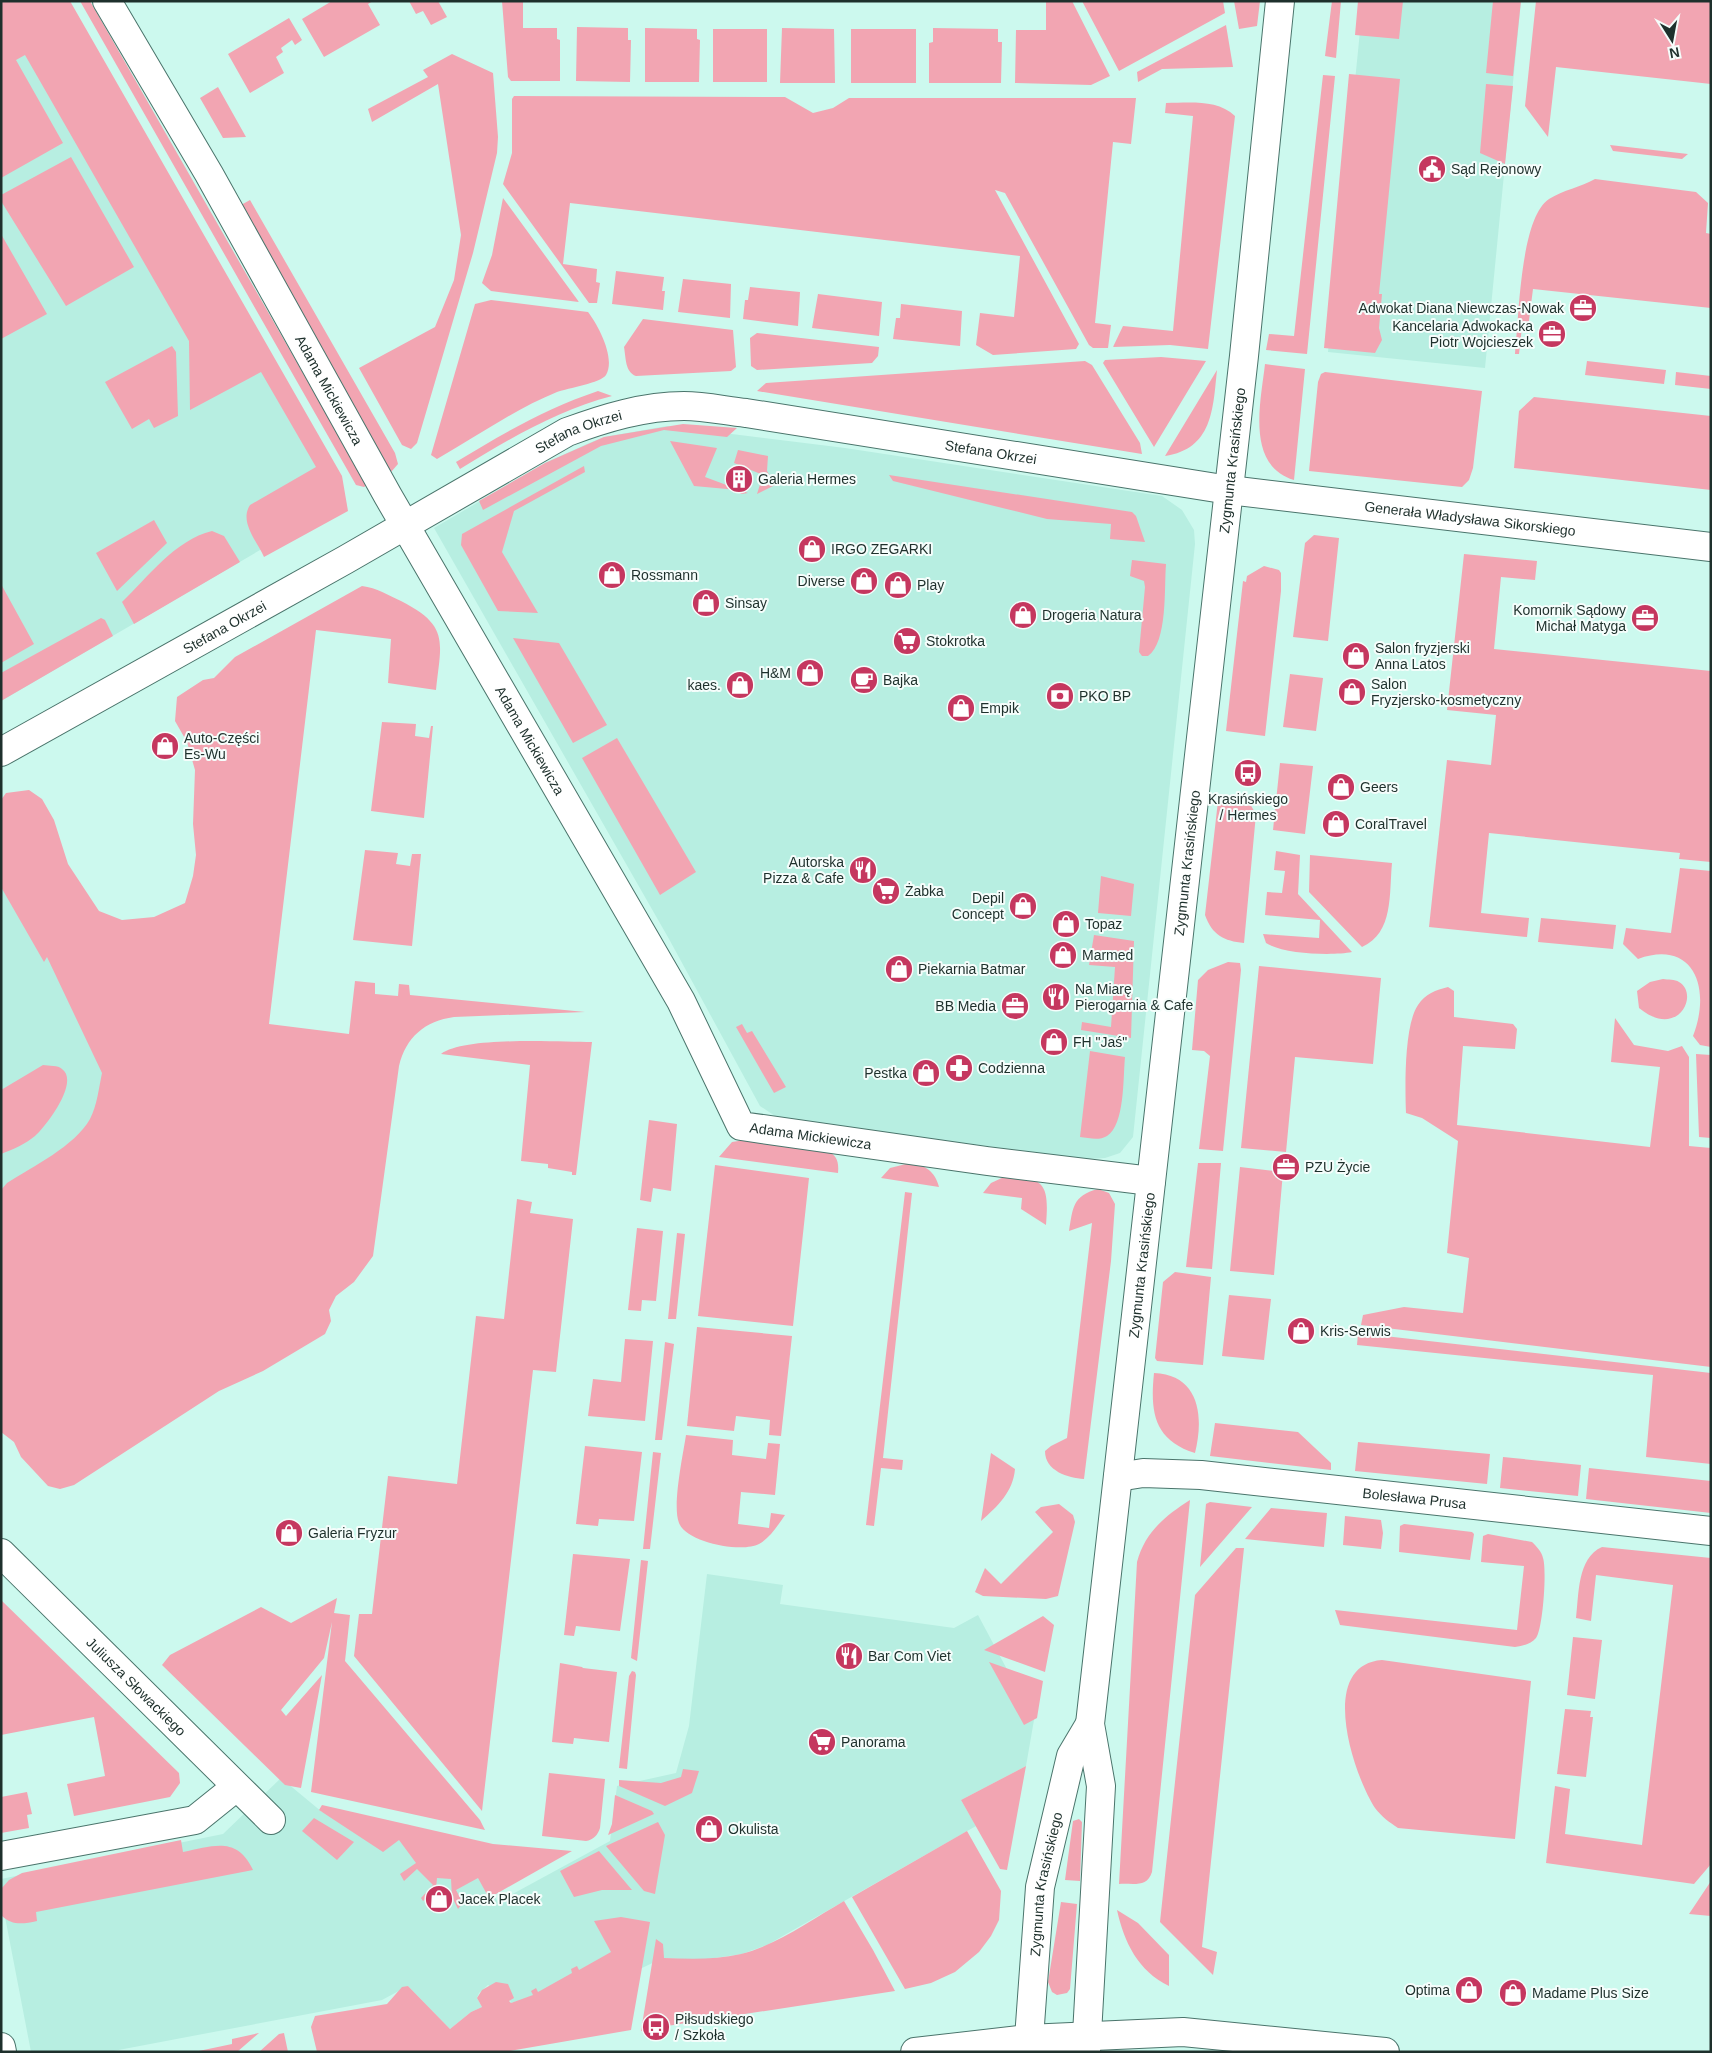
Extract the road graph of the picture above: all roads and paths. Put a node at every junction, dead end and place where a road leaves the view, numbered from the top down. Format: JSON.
{"nodes":[{"id":1,"x":107,"y":1,"type":"edge"},
{"id":2,"x":1280,"y":1,"type":"edge"},
{"id":3,"x":1229,"y":490,"type":"junction"},
{"id":4,"x":404,"y":525,"type":"junction"},
{"id":5,"x":1711,"y":547,"type":"edge"},
{"id":6,"x":1,"y":752,"type":"edge"},
{"id":7,"x":1151,"y":1181,"type":"junction"},
{"id":8,"x":1118,"y":1478,"type":"junction"},
{"id":9,"x":1711,"y":1531,"type":"edge"},
{"id":10,"x":1,"y":1553,"type":"edge"},
{"id":11,"x":1090,"y":1724,"type":"junction"},
{"id":12,"x":236,"y":1787,"type":"junction"},
{"id":13,"x":271,"y":1820,"type":"dead end"},
{"id":14,"x":1,"y":1856,"type":"edge"},
{"id":15,"x":1086,"y":2044,"type":"edge"},
{"id":16,"x":1028,"y":2045,"type":"edge"},
{"id":17,"x":1,"y":2046,"type":"edge"},
{"id":18,"x":2,"y":2052,"type":"edge"},
{"id":19,"x":916,"y":2052,"type":"edge"},
{"id":20,"x":1386,"y":2052,"type":"edge"}],
"edges":[{"from":1,"to":4,"type":"street","name":"Adama Mickiewicza"},
{"from":2,"to":3,"type":"street","name":"Zygmunta Krasińskiego"},
{"from":3,"to":4,"type":"street","name":"Stefana Okrzei"},
{"from":3,"to":5,"type":"street","name":"Generała Władysława Sikorskiego"},
{"from":3,"to":7,"type":"street","name":"Zygmunta Krasińskiego"},
{"from":4,"to":6,"type":"street","name":"Stefana Okrzei"},
{"from":4,"to":7,"type":"street","name":"Adama Mickiewicza"},
{"from":7,"to":8,"type":"street","name":"Zygmunta Krasińskiego"},
{"from":8,"to":9,"type":"street","name":"Bolesława Prusa"},
{"from":8,"to":11,"type":"street","name":"Zygmunta Krasińskiego"},
{"from":10,"to":12,"type":"street","name":"Juliusza Słowackiego"},
{"from":11,"to":15,"type":"street","name":"Zygmunta Krasińskiego"},
{"from":11,"to":16,"type":"street","name":"Zygmunta Krasińskiego"},
{"from":12,"to":13,"type":"street","name":"Juliusza Słowackiego"},
{"from":12,"to":14,"type":"street"},
{"from":15,"to":16,"type":"street"},
{"from":15,"to":20,"type":"street"},
{"from":16,"to":19,"type":"street"},
{"from":17,"to":18,"type":"street"}]}
